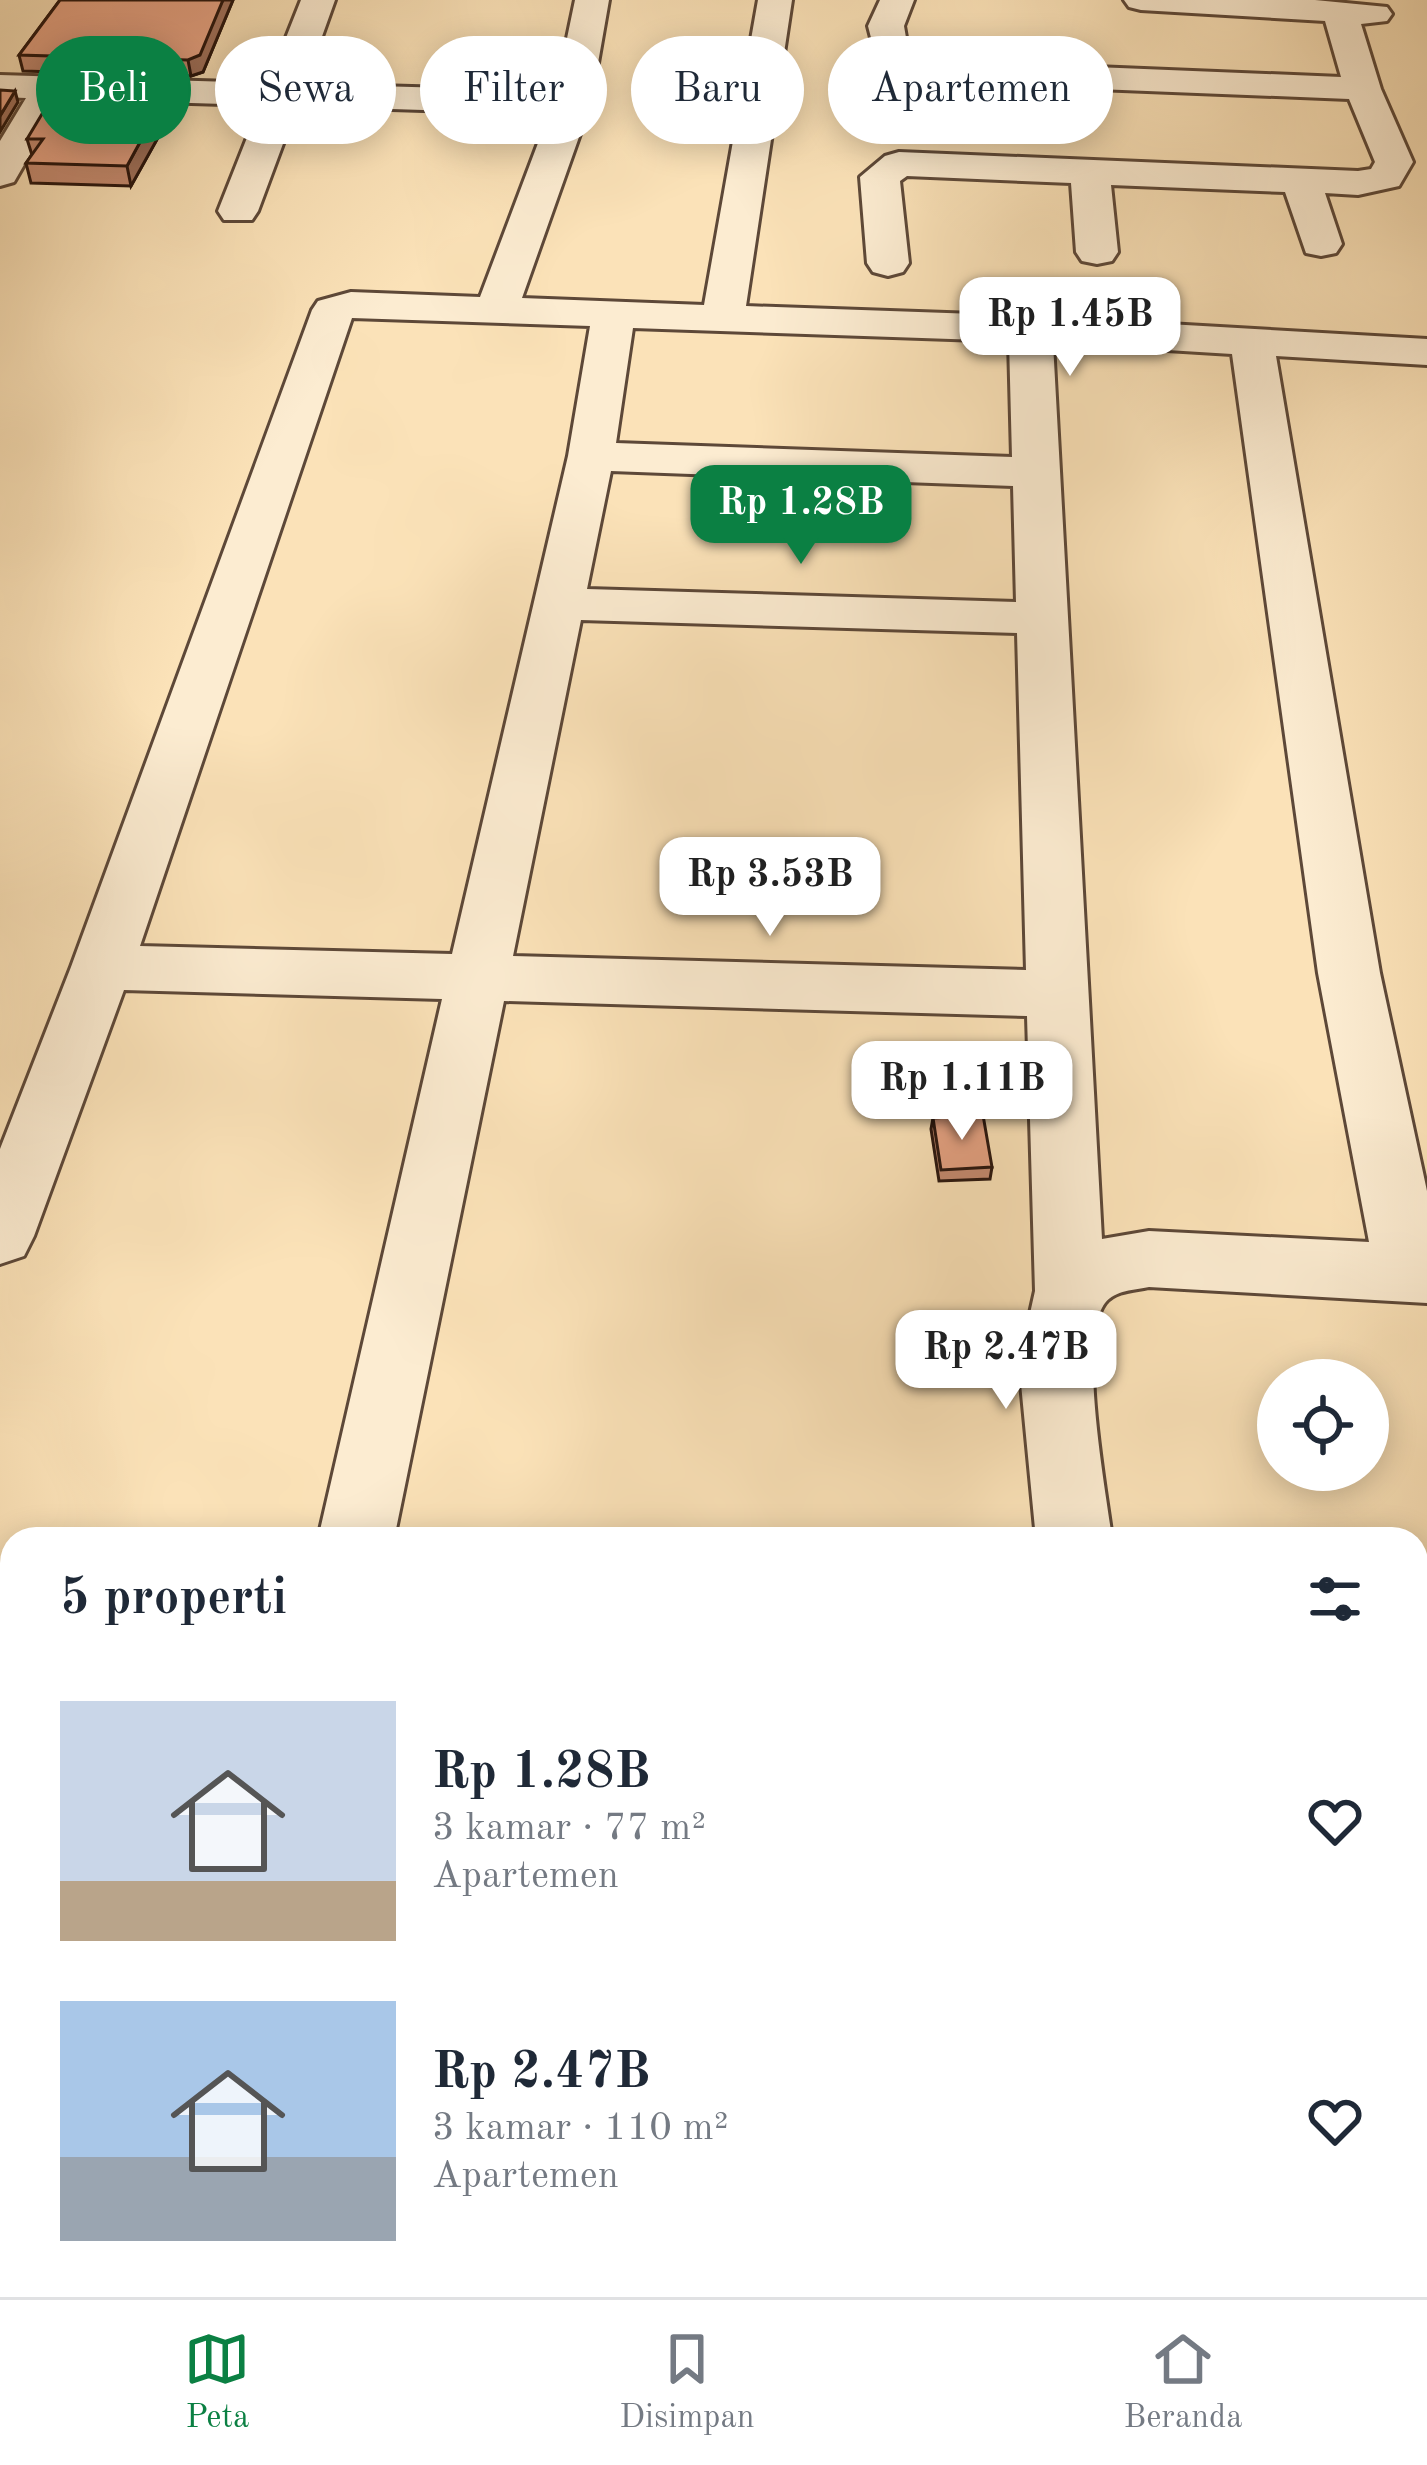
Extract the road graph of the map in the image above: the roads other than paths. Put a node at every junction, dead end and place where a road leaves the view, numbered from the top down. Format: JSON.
{"nodes":[{"id":1,"x":318,"y":0,"type":"edge"},
{"id":2,"x":592,"y":0,"type":"edge"},
{"id":3,"x":775,"y":0,"type":"edge"},
{"id":4,"x":897,"y":0,"type":"edge"},
{"id":5,"x":1141,"y":0,"type":"edge"},
{"id":6,"x":1374,"y":11,"type":"edge"},
{"id":7,"x":304,"y":36,"type":"edge"},
{"id":8,"x":585,"y":36,"type":"edge"},
{"id":9,"x":0,"y":86,"type":"edge"},
{"id":10,"x":36,"y":86,"type":"edge"},
{"id":11,"x":1363,"y":89,"type":"junction"},
{"id":12,"x":36,"y":112,"type":"edge"},
{"id":13,"x":263,"y":144,"type":"edge"},
{"id":14,"x":557,"y":144,"type":"edge"},
{"id":15,"x":1090,"y":170,"type":"junction"},
{"id":16,"x":0,"y":175,"type":"edge"},
{"id":17,"x":1301,"y":178,"type":"junction"},
{"id":18,"x":238,"y":211,"type":"dead end"},
{"id":19,"x":1321,"y":244,"type":"dead end"},
{"id":20,"x":1097,"y":252,"type":"dead end"},
{"id":21,"x":888,"y":263,"type":"dead end"},
{"id":22,"x":496,"y":312,"type":"junction"},
{"id":23,"x":613,"y":317,"type":"junction"},
{"id":24,"x":723,"y":318,"type":"junction"},
{"id":25,"x":1030,"y":329,"type":"junction"},
{"id":26,"x":1252,"y":342,"type":"junction"},
{"id":27,"x":1427,"y":352,"type":"edge"},
{"id":28,"x":592,"y":456,"type":"junction"},
{"id":29,"x":1032,"y":472,"type":"junction"},
{"id":30,"x":560,"y":604,"type":"junction"},
{"id":31,"x":1039,"y":618,"type":"junction"},
{"id":32,"x":102,"y":967,"type":"junction"},
{"id":33,"x":481,"y":981,"type":"junction"},
{"id":34,"x":1057,"y":994,"type":"junction"},
{"id":35,"x":0,"y":1236,"type":"edge"},
{"id":36,"x":1419,"y":1274,"type":"edge"},
{"id":37,"x":1070,"y":1292,"type":"junction"},
{"id":38,"x":359,"y":1527,"type":"edge"},
{"id":39,"x":1073,"y":1527,"type":"edge"}],
"edges":[{"from":1,"to":7,"type":"street"},
{"from":2,"to":8,"type":"street"},
{"from":3,"to":24,"type":"street"},
{"from":4,"to":11,"type":"street"},
{"from":5,"to":6,"type":"street"},
{"from":6,"to":11,"type":"street"},
{"from":9,"to":10,"type":"street"},
{"from":11,"to":17,"type":"street"},
{"from":12,"to":16,"type":"street"},
{"from":13,"to":18,"type":"street"},
{"from":14,"to":22,"type":"street"},
{"from":15,"to":17,"type":"street"},
{"from":15,"to":20,"type":"street"},
{"from":15,"to":21,"type":"street"},
{"from":17,"to":19,"type":"street"},
{"from":22,"to":23,"type":"street"},
{"from":22,"to":32,"type":"street"},
{"from":23,"to":24,"type":"street"},
{"from":23,"to":28,"type":"street"},
{"from":24,"to":25,"type":"street"},
{"from":25,"to":26,"type":"street"},
{"from":25,"to":29,"type":"street"},
{"from":26,"to":27,"type":"street"},
{"from":26,"to":36,"type":"street"},
{"from":28,"to":29,"type":"street"},
{"from":28,"to":30,"type":"street"},
{"from":29,"to":31,"type":"street"},
{"from":30,"to":31,"type":"street"},
{"from":30,"to":33,"type":"street"},
{"from":31,"to":34,"type":"street"},
{"from":32,"to":33,"type":"street"},
{"from":32,"to":35,"type":"street"},
{"from":33,"to":34,"type":"street"},
{"from":33,"to":38,"type":"street"},
{"from":34,"to":37,"type":"street"},
{"from":36,"to":37,"type":"street"},
{"from":37,"to":39,"type":"street"}]}
